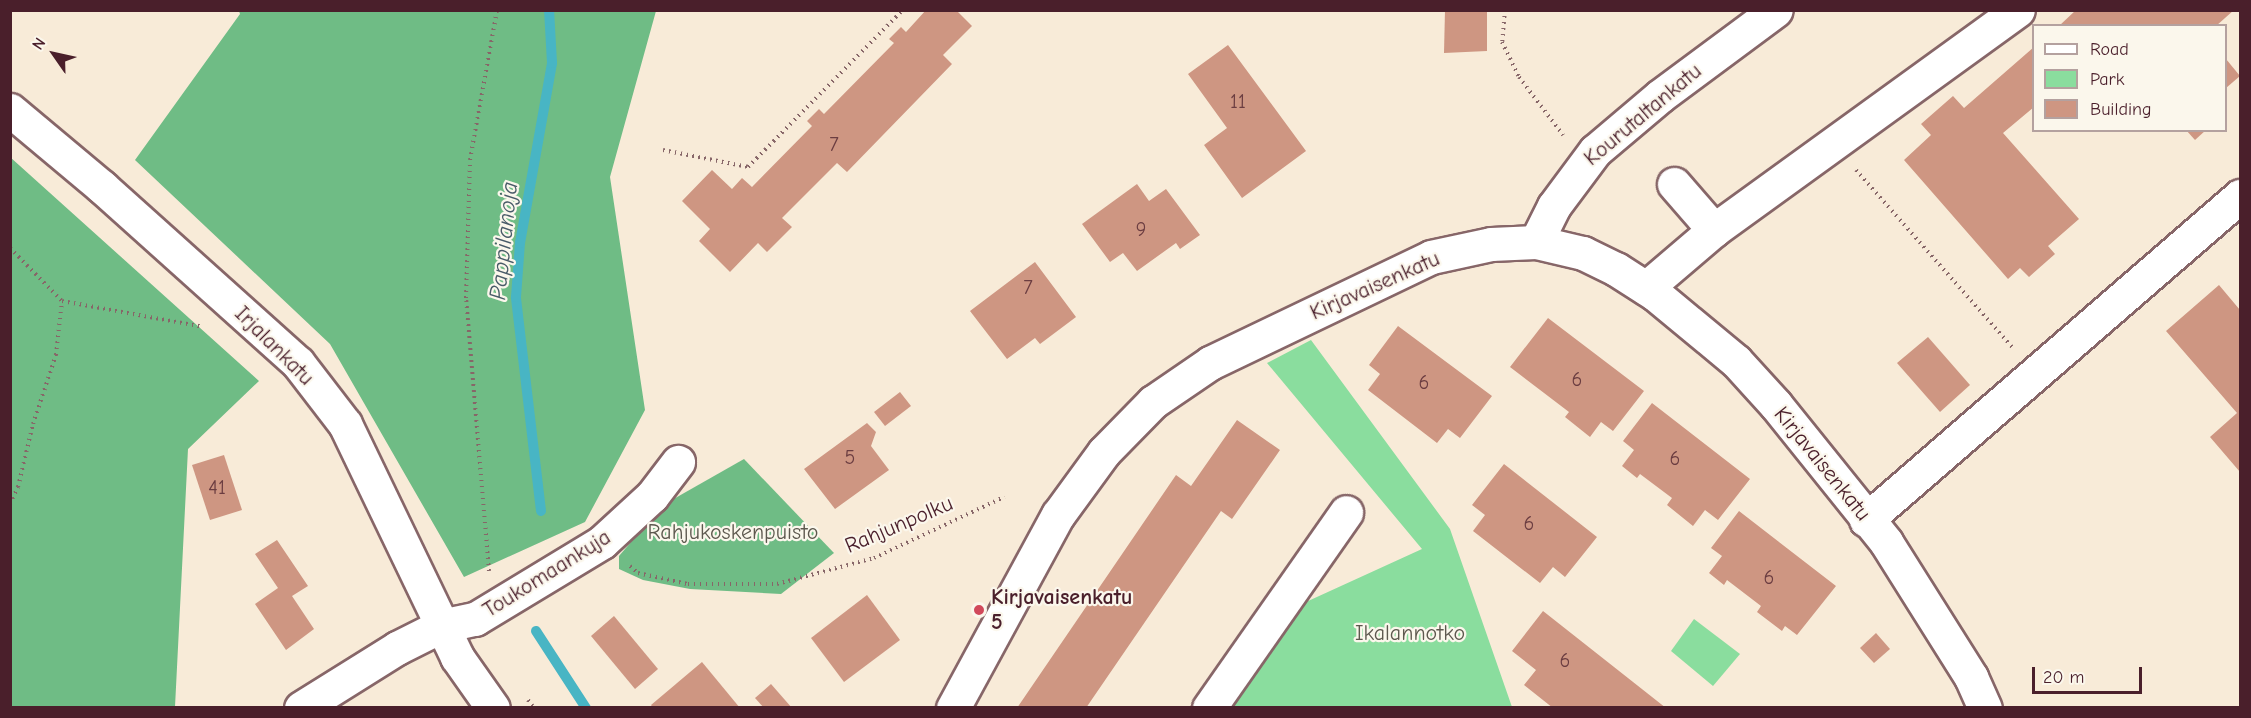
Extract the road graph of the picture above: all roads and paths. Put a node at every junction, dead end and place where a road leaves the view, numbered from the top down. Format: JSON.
{"nodes":[{"id":1,"x":496,"y":10,"type":"edge"},
{"id":2,"x":903,"y":10,"type":"edge"},
{"id":3,"x":1504,"y":10,"type":"edge"},
{"id":4,"x":1776,"y":10,"type":"edge"},
{"id":5,"x":2018,"y":10,"type":"edge"},
{"id":6,"x":10,"y":110,"type":"edge"},
{"id":7,"x":1833,"y":144,"type":"junction"},
{"id":8,"x":663,"y":150,"type":"dead end"},
{"id":9,"x":1584,"y":163,"type":"junction"},
{"id":10,"x":1674,"y":184,"type":"dead end"},
{"id":11,"x":2241,"y":196,"type":"edge"},
{"id":12,"x":1714,"y":230,"type":"junction"},
{"id":13,"x":1536,"y":242,"type":"junction"},
{"id":14,"x":10,"y":248,"type":"edge"},
{"id":15,"x":1646,"y":288,"type":"junction"},
{"id":16,"x":62,"y":301,"type":"junction"},
{"id":17,"x":213,"y":329,"type":"dead end"},
{"id":18,"x":2036,"y":375,"type":"junction"},
{"id":19,"x":678,"y":462,"type":"dead end"},
{"id":20,"x":1004,"y":497,"type":"dead end"},
{"id":21,"x":10,"y":504,"type":"edge"},
{"id":22,"x":1346,"y":512,"type":"dead end"},
{"id":23,"x":1866,"y":520,"type":"junction"},
{"id":24,"x":602,"y":542,"type":"junction"},
{"id":25,"x":475,"y":619,"type":"junction"},
{"id":26,"x":441,"y":626,"type":"junction"},
{"id":27,"x":301,"y":708,"type":"edge"},
{"id":28,"x":493,"y":708,"type":"edge"},
{"id":29,"x":953,"y":708,"type":"edge"},
{"id":30,"x":1209,"y":708,"type":"edge"},
{"id":31,"x":1985,"y":708,"type":"edge"}],
"edges":[{"from":1,"to":25,"type":"path"},
{"from":2,"to":8,"type":"path"},
{"from":3,"to":9,"type":"path"},
{"from":4,"to":9,"type":"street","name":"Kourutaltankatu"},
{"from":5,"to":7,"type":"street"},
{"from":6,"to":26,"type":"street","name":"Irjalankatu"},
{"from":7,"to":12,"type":"street"},
{"from":7,"to":18,"type":"path"},
{"from":9,"to":13,"type":"street","name":"Kourutaltankatu"},
{"from":10,"to":12,"type":"street"},
{"from":11,"to":18,"type":"street"},
{"from":12,"to":15,"type":"street"},
{"from":13,"to":15,"type":"street","name":"Kirjavaisenkatu"},
{"from":13,"to":29,"type":"street","name":"Kirjavaisenkatu"},
{"from":14,"to":16,"type":"path"},
{"from":15,"to":23,"type":"street","name":"Kirjavaisenkatu"},
{"from":16,"to":17,"type":"path"},
{"from":16,"to":21,"type":"path"},
{"from":18,"to":23,"type":"street"},
{"from":19,"to":24,"type":"street","name":"Toukomaankuja"},
{"from":20,"to":24,"type":"path","name":"Rahjunpolku"},
{"from":22,"to":30,"type":"street"},
{"from":23,"to":31,"type":"street","name":"Kirjavaisenkatu"},
{"from":24,"to":25,"type":"street","name":"Toukomaankuja"},
{"from":25,"to":26,"type":"street","name":"Toukomaankuja"},
{"from":26,"to":27,"type":"street","name":"Toukomaankuja"},
{"from":26,"to":28,"type":"street","name":"Irjalankatu"}]}
